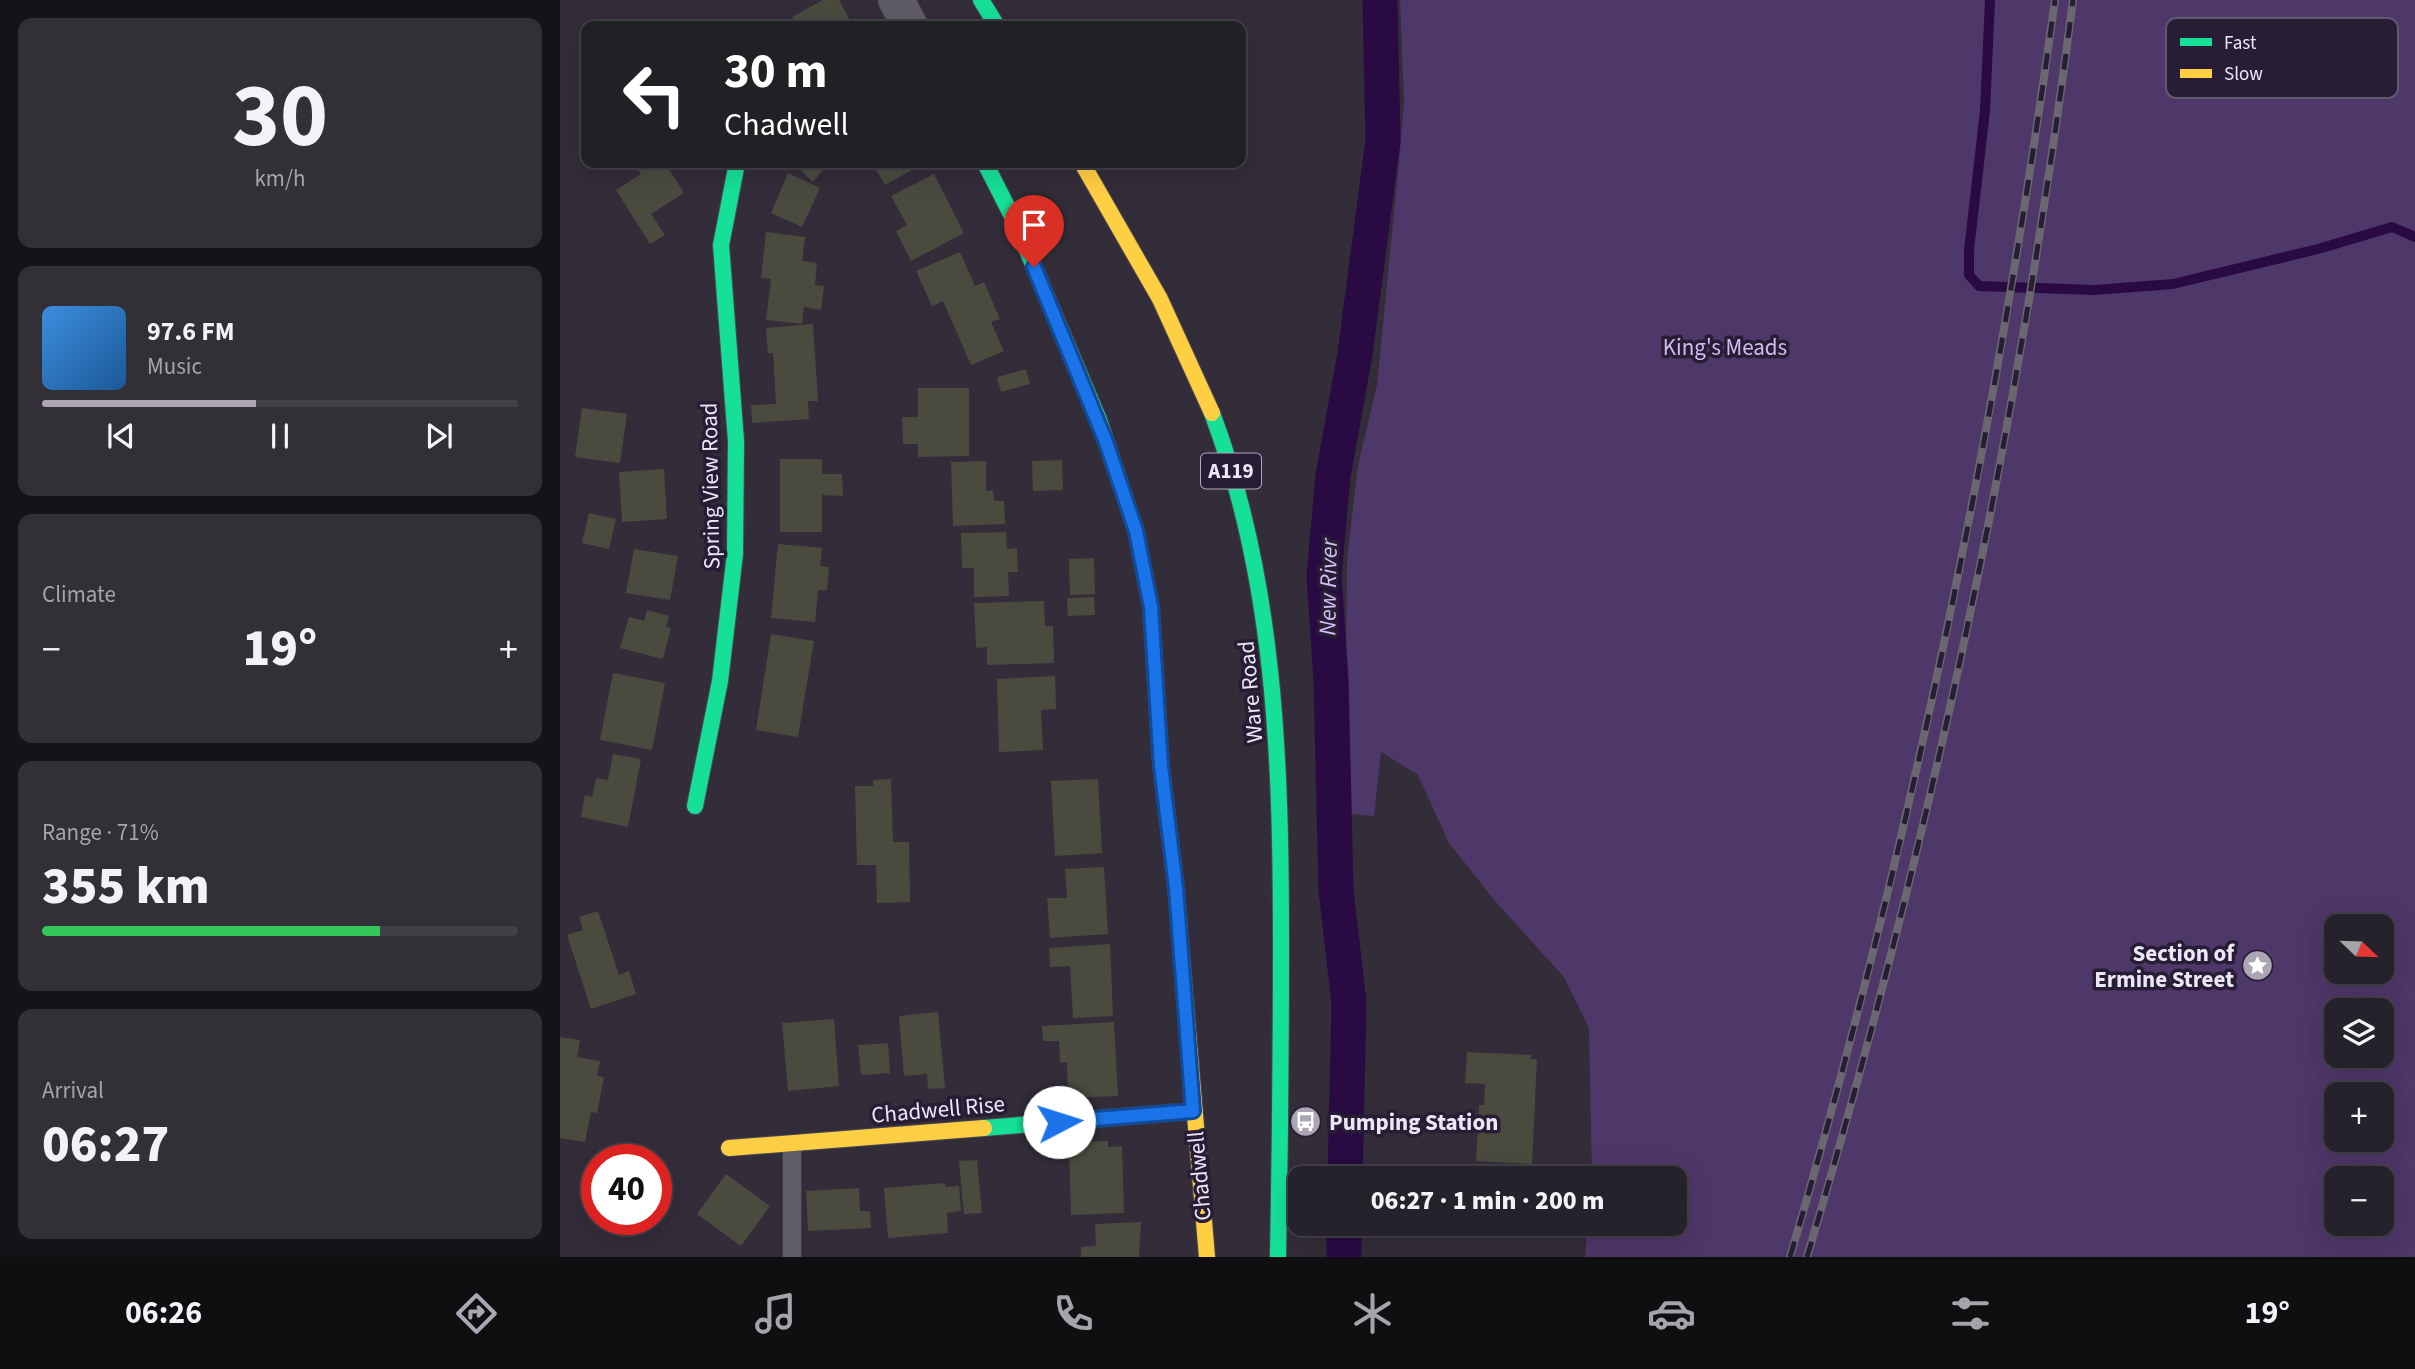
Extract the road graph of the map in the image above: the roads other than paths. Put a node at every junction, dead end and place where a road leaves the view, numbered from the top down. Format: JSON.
{"nodes":[{"id":1,"x":896,"y":0,"type":"edge"},
{"id":2,"x":981,"y":0,"type":"edge"},
{"id":3,"x":907,"y":21,"type":"edge"},
{"id":4,"x":994,"y":21,"type":"edge"},
{"id":5,"x":736,"y":168,"type":"edge"},
{"id":6,"x":988,"y":168,"type":"edge"},
{"id":7,"x":1085,"y":168,"type":"edge"},
{"id":8,"x":695,"y":806,"type":"dead end"},
{"id":9,"x":1193,"y":1111,"type":"junction"},
{"id":10,"x":792,"y":1144,"type":"junction"},
{"id":11,"x":729,"y":1148,"type":"dead end"},
{"id":12,"x":792,"y":1257,"type":"edge"},
{"id":13,"x":1207,"y":1257,"type":"edge"},
{"id":14,"x":1278,"y":1257,"type":"edge"}],
"edges":[{"from":1,"to":3,"type":"street"},
{"from":2,"to":4,"type":"street"},
{"from":5,"to":8,"type":"street","name":"Spring View Road"},
{"from":6,"to":9,"type":"street","name":"Chadwell"},
{"from":7,"to":14,"type":"street","name":"Ware Road","number":"A119"},
{"from":9,"to":10,"type":"street","name":"Chadwell Rise"},
{"from":9,"to":13,"type":"street","name":"Chadwell"},
{"from":10,"to":11,"type":"street","name":"Chadwell Rise"},
{"from":10,"to":12,"type":"lane"}]}
